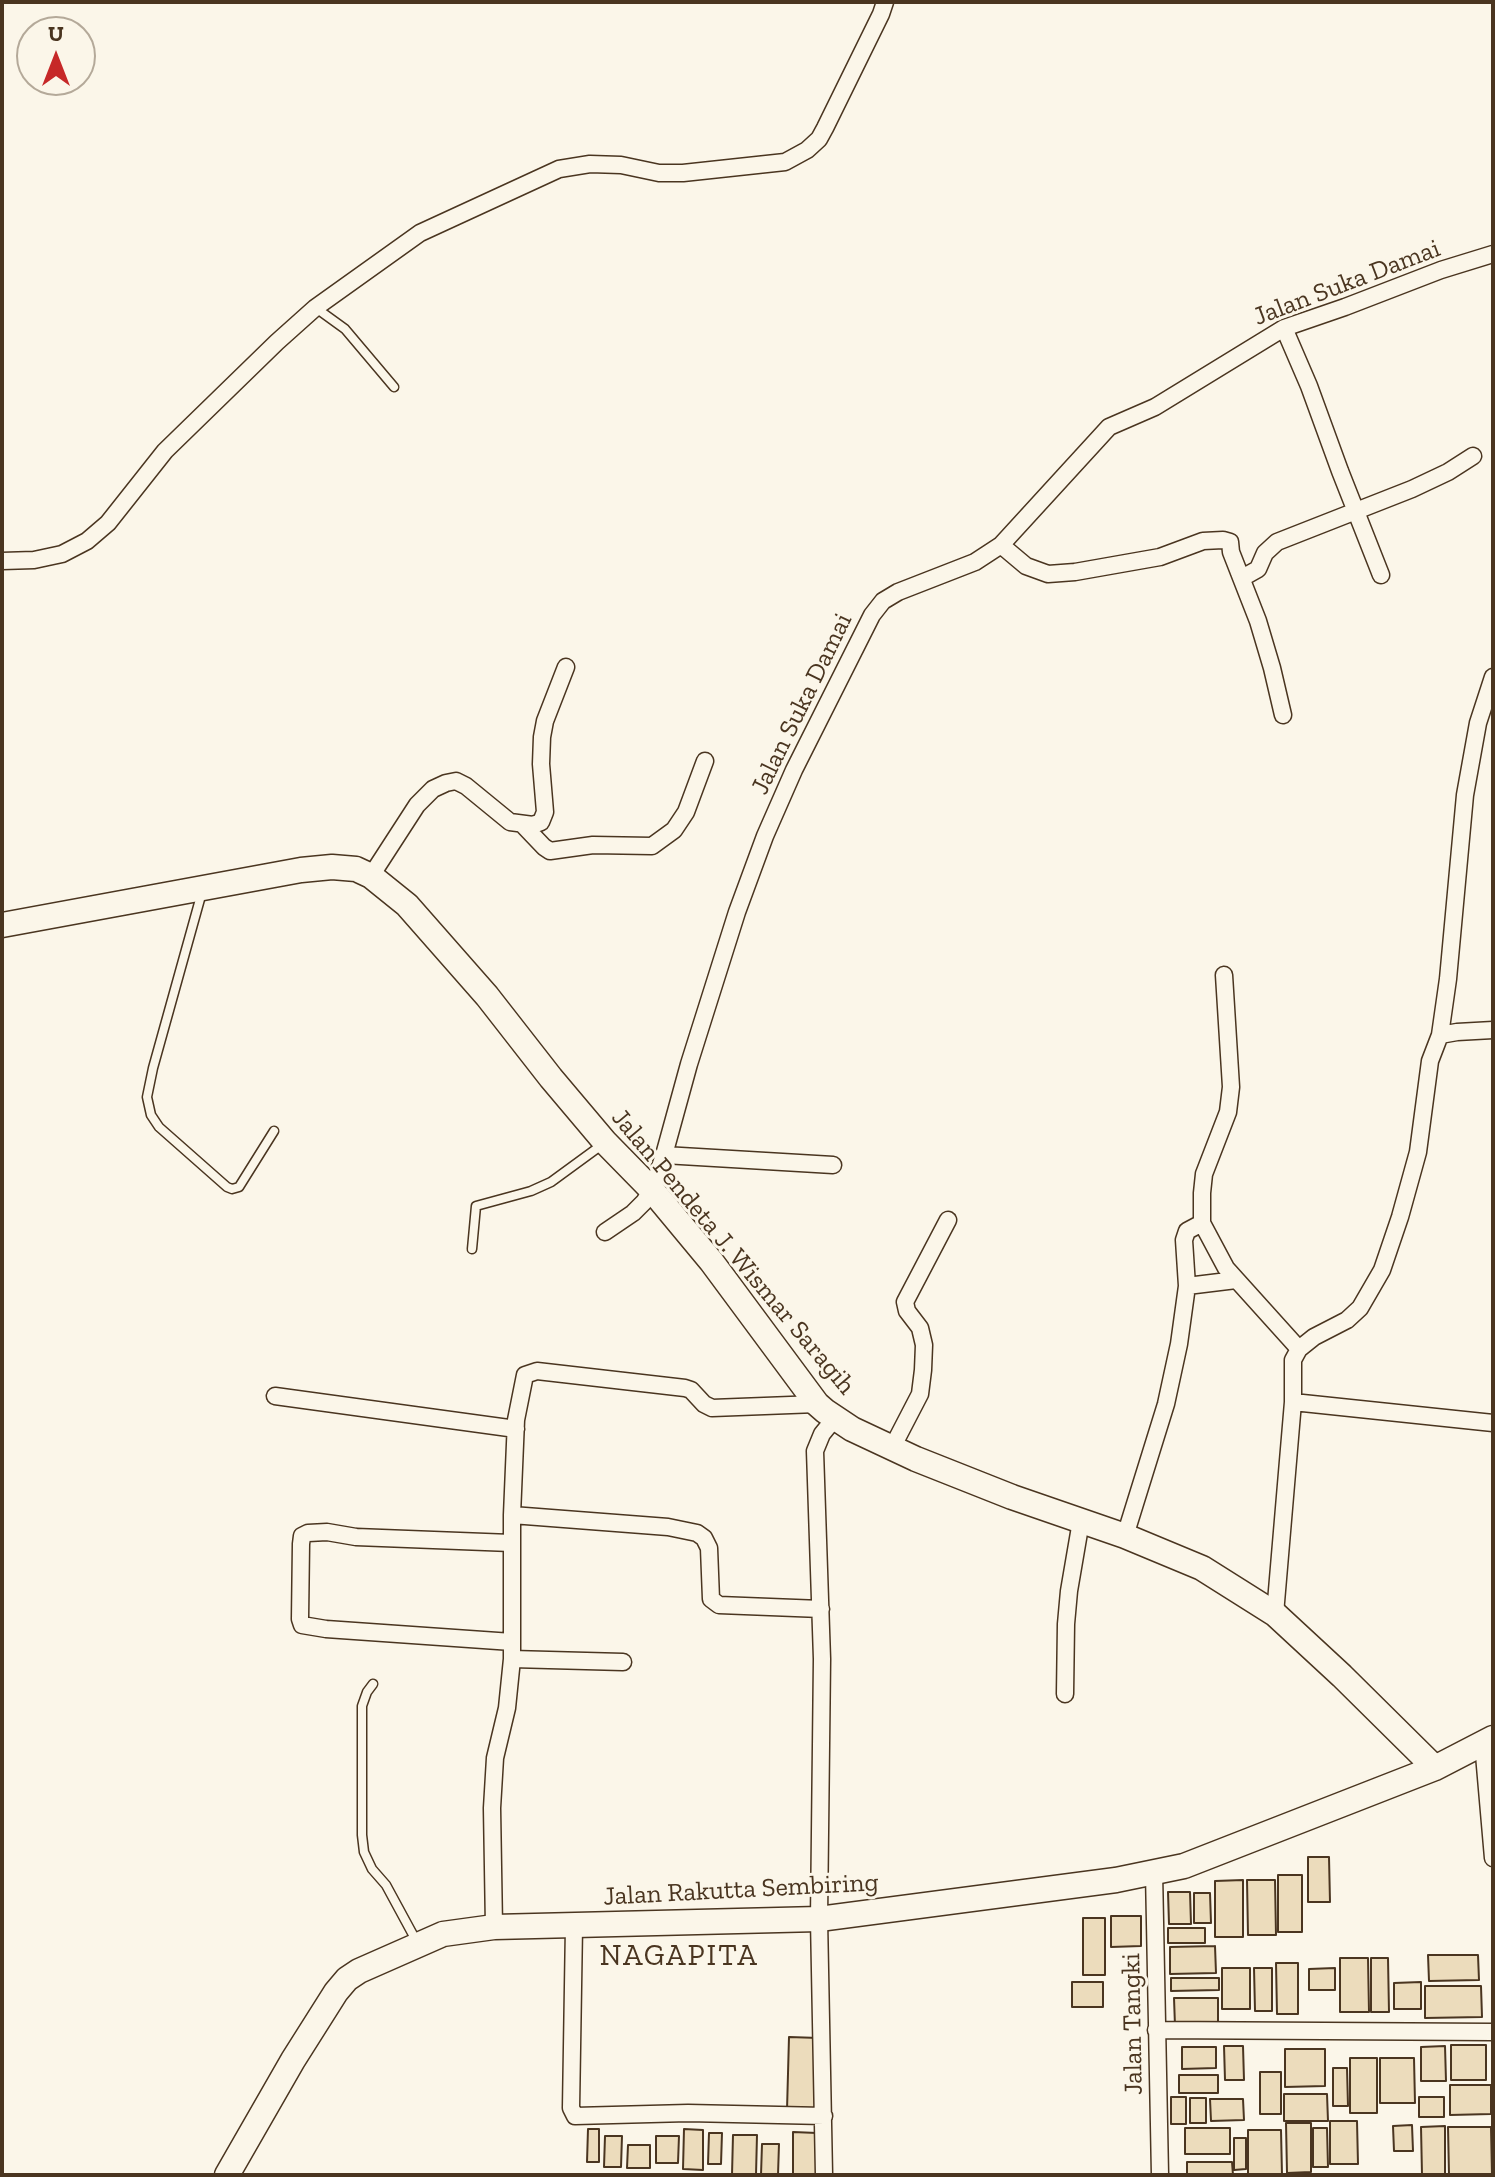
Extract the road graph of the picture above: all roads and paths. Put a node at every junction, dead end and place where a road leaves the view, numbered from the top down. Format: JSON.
{"nodes":[{"id":1,"x":885,"y":2,"type":"edge"},
{"id":2,"x":1493,"y":254,"type":"edge"},
{"id":3,"x":315,"y":308,"type":"junction"},
{"id":4,"x":1284,"y":328,"type":"junction"},
{"id":5,"x":394,"y":387,"type":"dead end"},
{"id":6,"x":1473,"y":456,"type":"dead end"},
{"id":7,"x":1355,"y":512,"type":"junction"},
{"id":8,"x":1001,"y":545,"type":"junction"},
{"id":9,"x":2,"y":561,"type":"edge"},
{"id":10,"x":1381,"y":575,"type":"dead end"},
{"id":11,"x":1242,"y":578,"type":"junction"},
{"id":12,"x":566,"y":667,"type":"dead end"},
{"id":13,"x":1493,"y":677,"type":"edge"},
{"id":14,"x":1283,"y":715,"type":"dead end"},
{"id":15,"x":705,"y":761,"type":"dead end"},
{"id":16,"x":523,"y":825,"type":"junction"},
{"id":17,"x":371,"y":876,"type":"junction"},
{"id":18,"x":203,"y":888,"type":"junction"},
{"id":19,"x":2,"y":925,"type":"edge"},
{"id":20,"x":1224,"y":975,"type":"dead end"},
{"id":21,"x":1493,"y":1030,"type":"edge"},
{"id":22,"x":1440,"y":1035,"type":"junction"},
{"id":23,"x":274,"y":1131,"type":"dead end"},
{"id":24,"x":605,"y":1142,"type":"junction"},
{"id":25,"x":664,"y":1155,"type":"junction"},
{"id":26,"x":833,"y":1165,"type":"dead end"},
{"id":27,"x":652,"y":1190,"type":"junction"},
{"id":28,"x":948,"y":1220,"type":"dead end"},
{"id":29,"x":1202,"y":1223,"type":"junction"},
{"id":30,"x":605,"y":1232,"type":"dead end"},
{"id":31,"x":472,"y":1249,"type":"dead end"},
{"id":32,"x":1236,"y":1280,"type":"junction"},
{"id":33,"x":1187,"y":1286,"type":"junction"},
{"id":34,"x":1299,"y":1349,"type":"junction"},
{"id":35,"x":275,"y":1396,"type":"dead end"},
{"id":36,"x":1293,"y":1402,"type":"junction"},
{"id":37,"x":826,"y":1411,"type":"junction"},
{"id":38,"x":1493,"y":1423,"type":"edge"},
{"id":39,"x":516,"y":1429,"type":"junction"},
{"id":40,"x":892,"y":1448,"type":"junction"},
{"id":41,"x":512,"y":1515,"type":"junction"},
{"id":42,"x":1081,"y":1521,"type":"junction"},
{"id":43,"x":1125,"y":1536,"type":"junction"},
{"id":44,"x":511,"y":1543,"type":"junction"},
{"id":45,"x":821,"y":1609,"type":"junction"},
{"id":46,"x":1275,"y":1614,"type":"junction"},
{"id":47,"x":512,"y":1651,"type":"junction"},
{"id":48,"x":623,"y":1662,"type":"dead end"},
{"id":49,"x":373,"y":1684,"type":"dead end"},
{"id":50,"x":1065,"y":1694,"type":"dead end"},
{"id":51,"x":1488,"y":1741,"type":"edge"},
{"id":52,"x":1435,"y":1768,"type":"junction"},
{"id":53,"x":1493,"y":1858,"type":"edge"},
{"id":54,"x":1154,"y":1872,"type":"junction"},
{"id":55,"x":819,"y":1919,"type":"junction"},
{"id":56,"x":574,"y":1926,"type":"junction"},
{"id":57,"x":494,"y":1927,"type":"junction"},
{"id":58,"x":419,"y":1944,"type":"junction"},
{"id":59,"x":1156,"y":2030,"type":"junction"},
{"id":60,"x":1493,"y":2032,"type":"edge"},
{"id":61,"x":824,"y":2116,"type":"junction"},
{"id":62,"x":227,"y":2175,"type":"edge"},
{"id":63,"x":824,"y":2175,"type":"edge"},
{"id":64,"x":1160,"y":2175,"type":"edge"}],
"edges":[{"from":1,"to":3,"type":"street"},
{"from":2,"to":4,"type":"street","name":"Jalan Suka Damai"},
{"from":3,"to":5,"type":"lane"},
{"from":3,"to":9,"type":"street"},
{"from":4,"to":7,"type":"street"},
{"from":4,"to":8,"type":"street","name":"Jalan Suka Damai"},
{"from":6,"to":7,"type":"street"},
{"from":7,"to":10,"type":"street"},
{"from":7,"to":11,"type":"street"},
{"from":8,"to":11,"type":"street"},
{"from":8,"to":25,"type":"street","name":"Jalan Suka Damai"},
{"from":11,"to":14,"type":"street"},
{"from":12,"to":16,"type":"street"},
{"from":13,"to":22,"type":"street"},
{"from":15,"to":16,"type":"street"},
{"from":16,"to":17,"type":"street"},
{"from":17,"to":18,"type":"street","name":"Jalan Pendeta J. Wismar Saragih"},
{"from":17,"to":24,"type":"street","name":"Jalan Pendeta J. Wismar Saragih"},
{"from":18,"to":19,"type":"street","name":"Jalan Pendeta J. Wismar Saragih"},
{"from":18,"to":23,"type":"lane"},
{"from":20,"to":29,"type":"street"},
{"from":21,"to":22,"type":"street"},
{"from":22,"to":34,"type":"street"},
{"from":24,"to":27,"type":"street","name":"Jalan Pendeta J. Wismar Saragih"},
{"from":24,"to":31,"type":"lane"},
{"from":25,"to":26,"type":"street"},
{"from":25,"to":27,"type":"street","name":"Jalan Suka Damai"},
{"from":27,"to":30,"type":"street"},
{"from":27,"to":37,"type":"street","name":"Jalan Pendeta J. Wismar Saragih"},
{"from":28,"to":40,"type":"street"},
{"from":29,"to":32,"type":"street"},
{"from":29,"to":33,"type":"street"},
{"from":32,"to":33,"type":"street"},
{"from":32,"to":34,"type":"street"},
{"from":33,"to":43,"type":"street"},
{"from":34,"to":36,"type":"street"},
{"from":35,"to":39,"type":"street"},
{"from":36,"to":38,"type":"street"},
{"from":36,"to":46,"type":"street"},
{"from":37,"to":39,"type":"street"},
{"from":37,"to":40,"type":"street","name":"Jalan Pendeta J. Wismar Saragih"},
{"from":37,"to":45,"type":"street"},
{"from":39,"to":41,"type":"street"},
{"from":40,"to":42,"type":"street","name":"Jalan Pendeta J. Wismar Saragih"},
{"from":41,"to":44,"type":"street"},
{"from":41,"to":45,"type":"street"},
{"from":42,"to":43,"type":"street","name":"Jalan Pendeta J. Wismar Saragih"},
{"from":42,"to":50,"type":"street"},
{"from":43,"to":46,"type":"street","name":"Jalan Pendeta J. Wismar Saragih"},
{"from":44,"to":47,"type":"street"},
{"from":44,"to":47,"type":"street"},
{"from":45,"to":55,"type":"street"},
{"from":46,"to":52,"type":"street","name":"Jalan Pendeta J. Wismar Saragih"},
{"from":47,"to":48,"type":"street"},
{"from":47,"to":57,"type":"street"},
{"from":49,"to":58,"type":"lane"},
{"from":51,"to":52,"type":"street","name":"Jalan Rakutta Sembiring"},
{"from":51,"to":53,"type":"street"},
{"from":52,"to":54,"type":"street","name":"Jalan Rakutta Sembiring"},
{"from":54,"to":55,"type":"street","name":"Jalan Rakutta Sembiring"},
{"from":54,"to":59,"type":"street","name":"Jalan Tangki"},
{"from":55,"to":56,"type":"street","name":"Jalan Rakutta Sembiring"},
{"from":55,"to":61,"type":"street"},
{"from":56,"to":57,"type":"street","name":"Jalan Rakutta Sembiring"},
{"from":56,"to":61,"type":"street"},
{"from":57,"to":58,"type":"street","name":"Jalan Rakutta Sembiring"},
{"from":58,"to":62,"type":"street","name":"Jalan Rakutta Sembiring"},
{"from":59,"to":60,"type":"street"},
{"from":59,"to":64,"type":"street","name":"Jalan Tangki"},
{"from":61,"to":63,"type":"street"}]}
